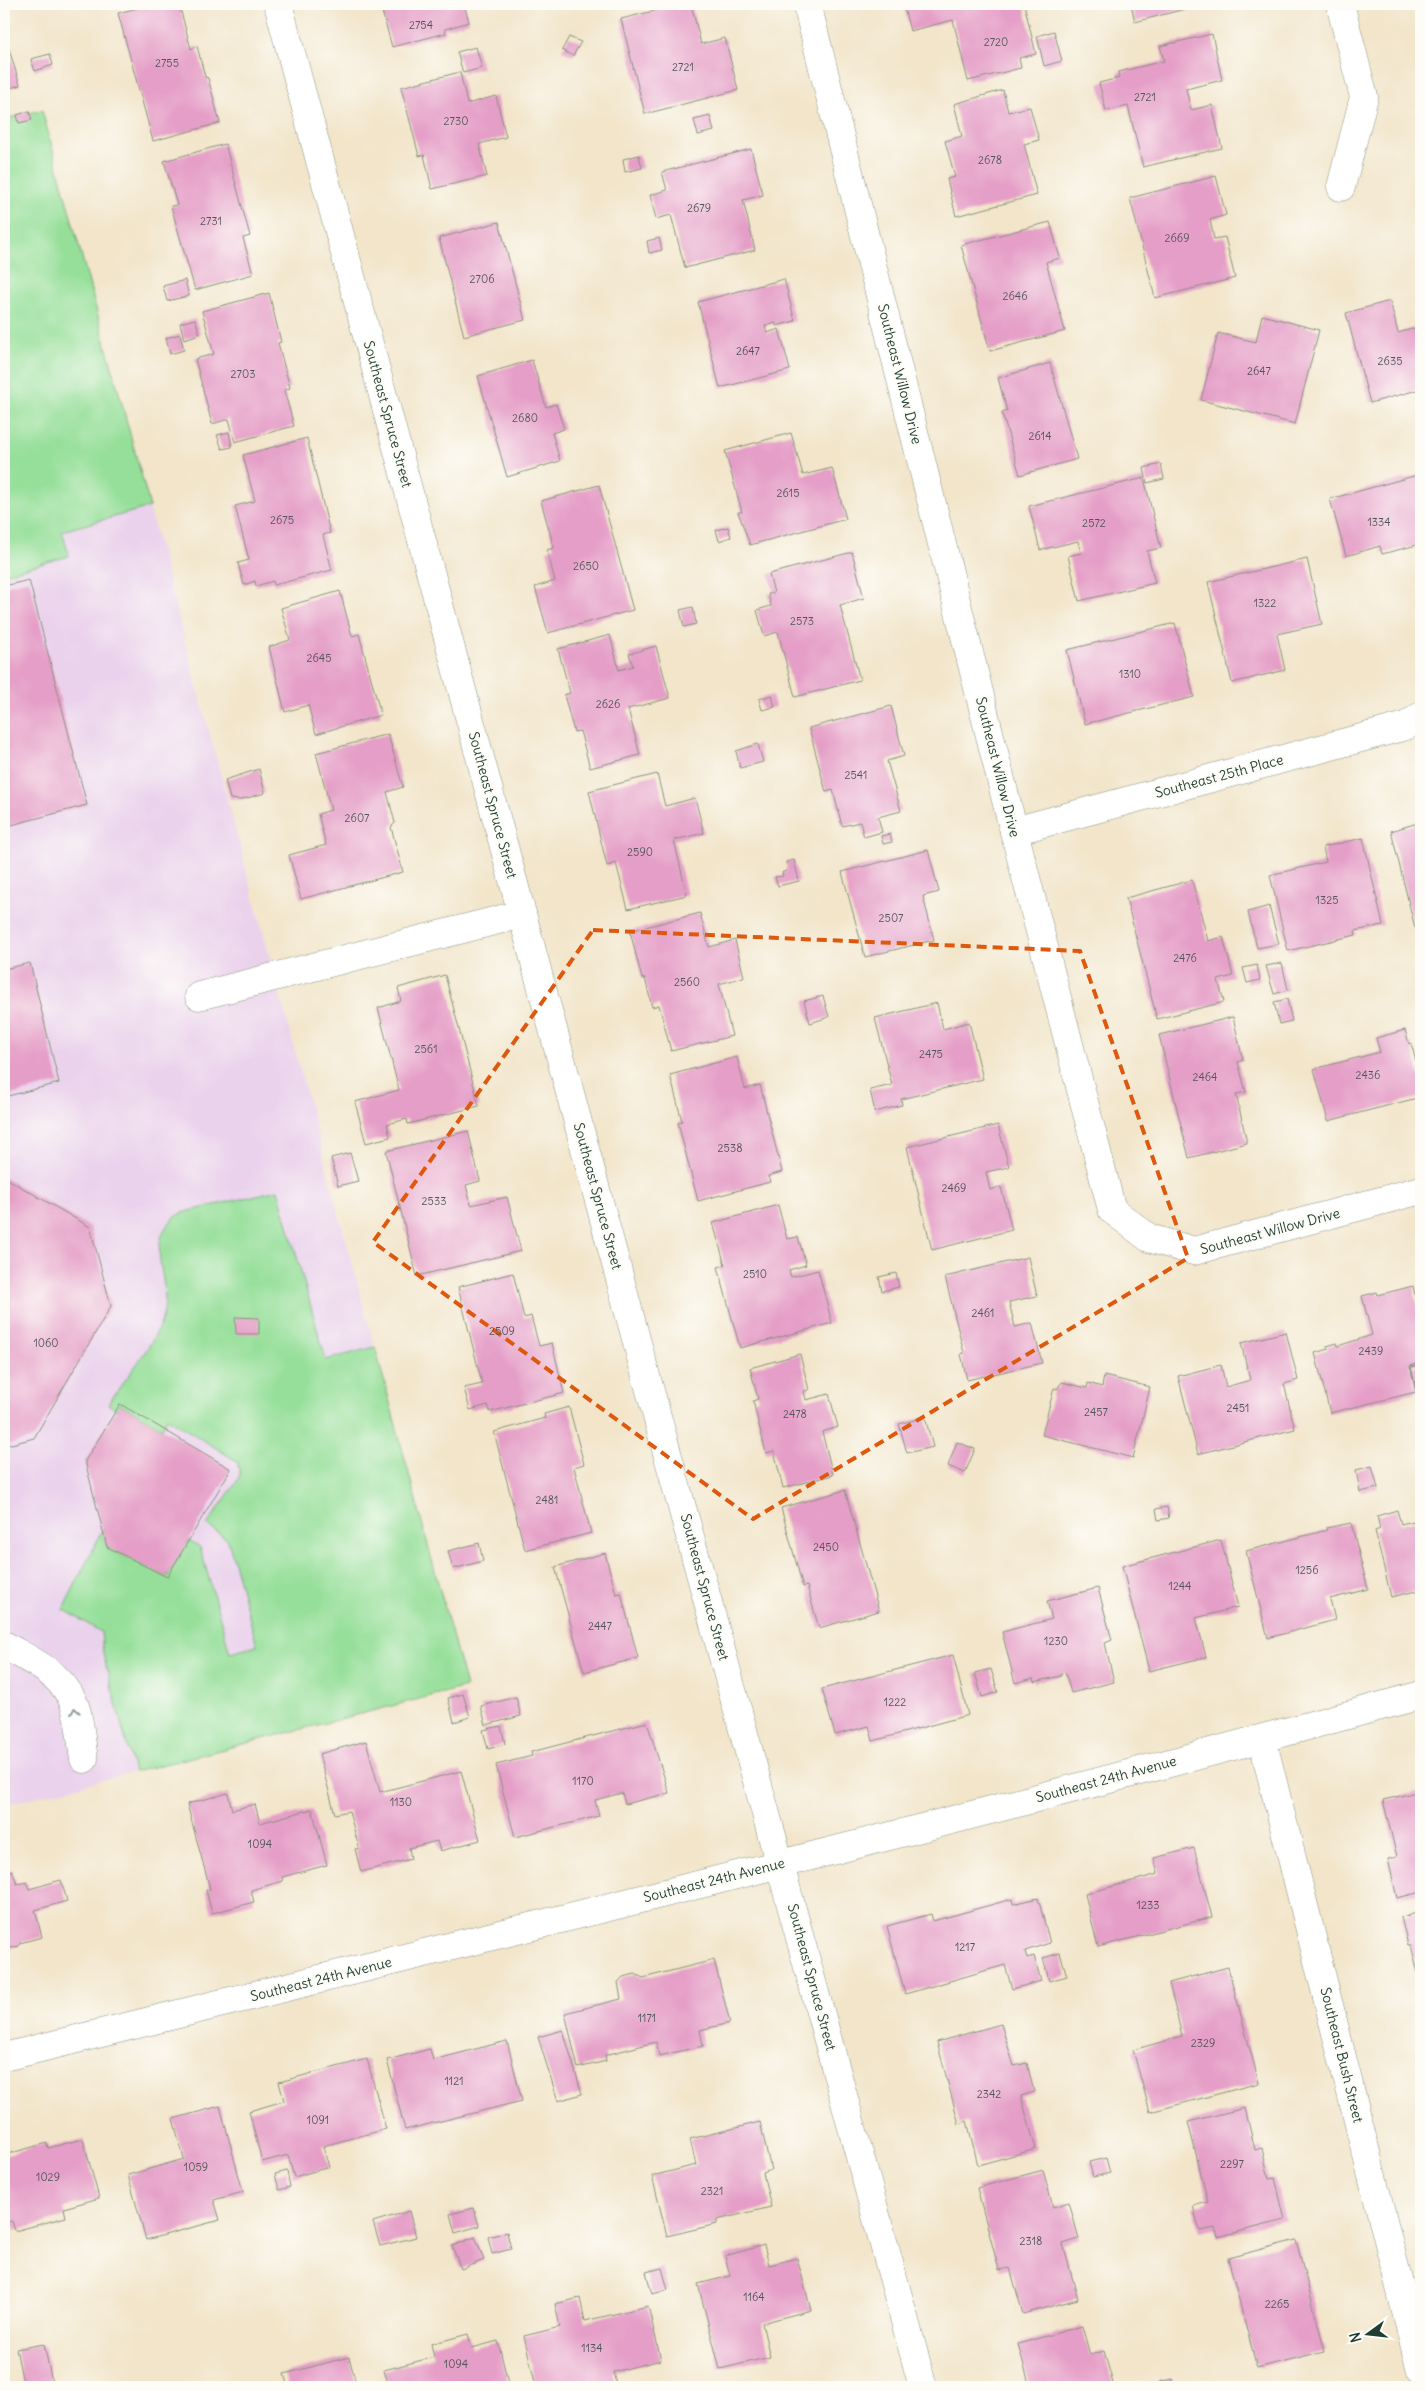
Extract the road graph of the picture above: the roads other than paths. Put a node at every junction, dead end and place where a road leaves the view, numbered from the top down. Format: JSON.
{"nodes":[{"id":1,"x":278,"y":4,"type":"edge"},
{"id":2,"x":807,"y":4,"type":"edge"},
{"id":3,"x":1340,"y":4,"type":"edge"},
{"id":4,"x":1341,"y":187,"type":"dead end"},
{"id":5,"x":1421,"y":716,"type":"edge"},
{"id":6,"x":1014,"y":831,"type":"junction"},
{"id":7,"x":522,"y":914,"type":"junction"},
{"id":8,"x":199,"y":996,"type":"dead end"},
{"id":9,"x":1421,"y":1190,"type":"edge"},
{"id":10,"x":4,"y":1645,"type":"edge"},
{"id":11,"x":1421,"y":1695,"type":"edge"},
{"id":12,"x":1262,"y":1739,"type":"junction"},
{"id":13,"x":84,"y":1759,"type":"dead end"},
{"id":14,"x":781,"y":1863,"type":"junction"},
{"id":15,"x":4,"y":2058,"type":"edge"},
{"id":16,"x":1421,"y":2371,"type":"edge"},
{"id":17,"x":923,"y":2387,"type":"edge"}],
"edges":[{"from":1,"to":7,"type":"street","name":"Southeast Spruce Street"},
{"from":2,"to":6,"type":"street","name":"Southeast Willow Drive"},
{"from":3,"to":4,"type":"street"},
{"from":5,"to":6,"type":"street","name":"Southeast 25th Place"},
{"from":6,"to":9,"type":"street","name":"Southeast Willow Drive"},
{"from":7,"to":8,"type":"street"},
{"from":7,"to":14,"type":"street","name":"Southeast Spruce Street"},
{"from":13,"to":10,"type":"street","one_way":true},
{"from":11,"to":12,"type":"street","name":"Southeast 24th Avenue"},
{"from":12,"to":14,"type":"street","name":"Southeast 24th Avenue"},
{"from":12,"to":16,"type":"street","name":"Southeast Bush Street"},
{"from":14,"to":15,"type":"street","name":"Southeast 24th Avenue"},
{"from":14,"to":17,"type":"street","name":"Southeast Spruce Street"}]}
